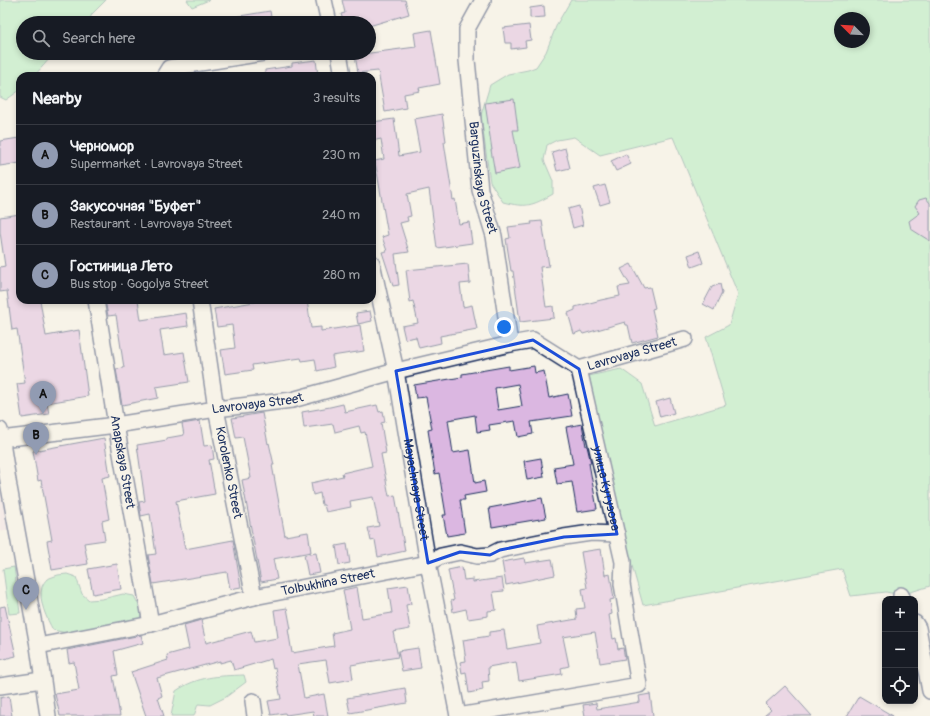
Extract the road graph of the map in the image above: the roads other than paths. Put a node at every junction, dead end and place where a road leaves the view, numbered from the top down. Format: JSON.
{"nodes":[{"id":1,"x":324,"y":0,"type":"edge"},
{"id":2,"x":480,"y":6,"type":"edge"},
{"id":3,"x":327,"y":16,"type":"edge"},
{"id":4,"x":219,"y":60,"type":"edge"},
{"id":5,"x":340,"y":60,"type":"edge"},
{"id":6,"x":166,"y":72,"type":"edge"},
{"id":7,"x":342,"y":72,"type":"edge"},
{"id":8,"x":376,"y":282,"type":"edge"},
{"id":9,"x":97,"y":304,"type":"edge"},
{"id":10,"x":201,"y":304,"type":"edge"},
{"id":11,"x":685,"y":339,"type":"dead end"},
{"id":12,"x":510,"y":344,"type":"junction"},
{"id":13,"x":579,"y":370,"type":"junction"},
{"id":14,"x":396,"y":371,"type":"junction"},
{"id":15,"x":216,"y":409,"type":"junction"},
{"id":16,"x":116,"y":426,"type":"junction"},
{"id":17,"x":1,"y":434,"type":"edge"},
{"id":18,"x":617,"y":534,"type":"junction"},
{"id":19,"x":428,"y":563,"type":"junction"},
{"id":20,"x":254,"y":597,"type":"junction"},
{"id":21,"x":151,"y":624,"type":"junction"},
{"id":22,"x":921,"y":625,"type":"edge"},
{"id":23,"x":38,"y":646,"type":"junction"},
{"id":24,"x":42,"y":680,"type":"junction"},
{"id":25,"x":0,"y":686,"type":"edge"},
{"id":26,"x":930,"y":691,"type":"edge"},
{"id":27,"x":253,"y":701,"type":"dead end"},
{"id":28,"x":48,"y":716,"type":"edge"},
{"id":29,"x":255,"y":716,"type":"edge"},
{"id":30,"x":458,"y":716,"type":"edge"}],
"edges":[{"from":1,"to":3,"type":"street"},
{"from":2,"to":12,"type":"street","name":"Barguzinskaya Street"},
{"from":4,"to":6,"type":"street"},
{"from":5,"to":7,"type":"street"},
{"from":8,"to":14,"type":"street","name":"Mayachnaya Street"},
{"from":9,"to":16,"type":"street","name":"Anapskaya Street"},
{"from":10,"to":15,"type":"street","name":"Korolenko Street"},
{"from":11,"to":13,"type":"street","name":"Lavrovaya Street"},
{"from":12,"to":13,"type":"street"},
{"from":12,"to":14,"type":"street","name":"Lavrovaya Street"},
{"from":13,"to":18,"type":"street","name":"улица Кутузова"},
{"from":14,"to":15,"type":"street","name":"Lavrovaya Street"},
{"from":14,"to":19,"type":"street","name":"Mayachnaya Street"},
{"from":15,"to":16,"type":"street","name":"Lavrovaya Street"},
{"from":15,"to":20,"type":"street","name":"Korolenko Street"},
{"from":16,"to":17,"type":"street","name":"Lavrovaya Street"},
{"from":16,"to":21,"type":"street","name":"Anapskaya Street"},
{"from":17,"to":23,"type":"street"},
{"from":18,"to":19,"type":"street","name":"Tolbukhina Street"},
{"from":18,"to":30,"type":"street","name":"улица Кутузова"},
{"from":19,"to":20,"type":"street","name":"Tolbukhina Street"},
{"from":19,"to":30,"type":"street","name":"Mayachnaya Street"},
{"from":20,"to":21,"type":"street","name":"Tolbukhina Street"},
{"from":21,"to":23,"type":"street","name":"Tolbukhina Street"},
{"from":22,"to":26,"type":"street"},
{"from":23,"to":24,"type":"street"},
{"from":24,"to":25,"type":"street"},
{"from":24,"to":28,"type":"street"},
{"from":27,"to":29,"type":"street"}]}
